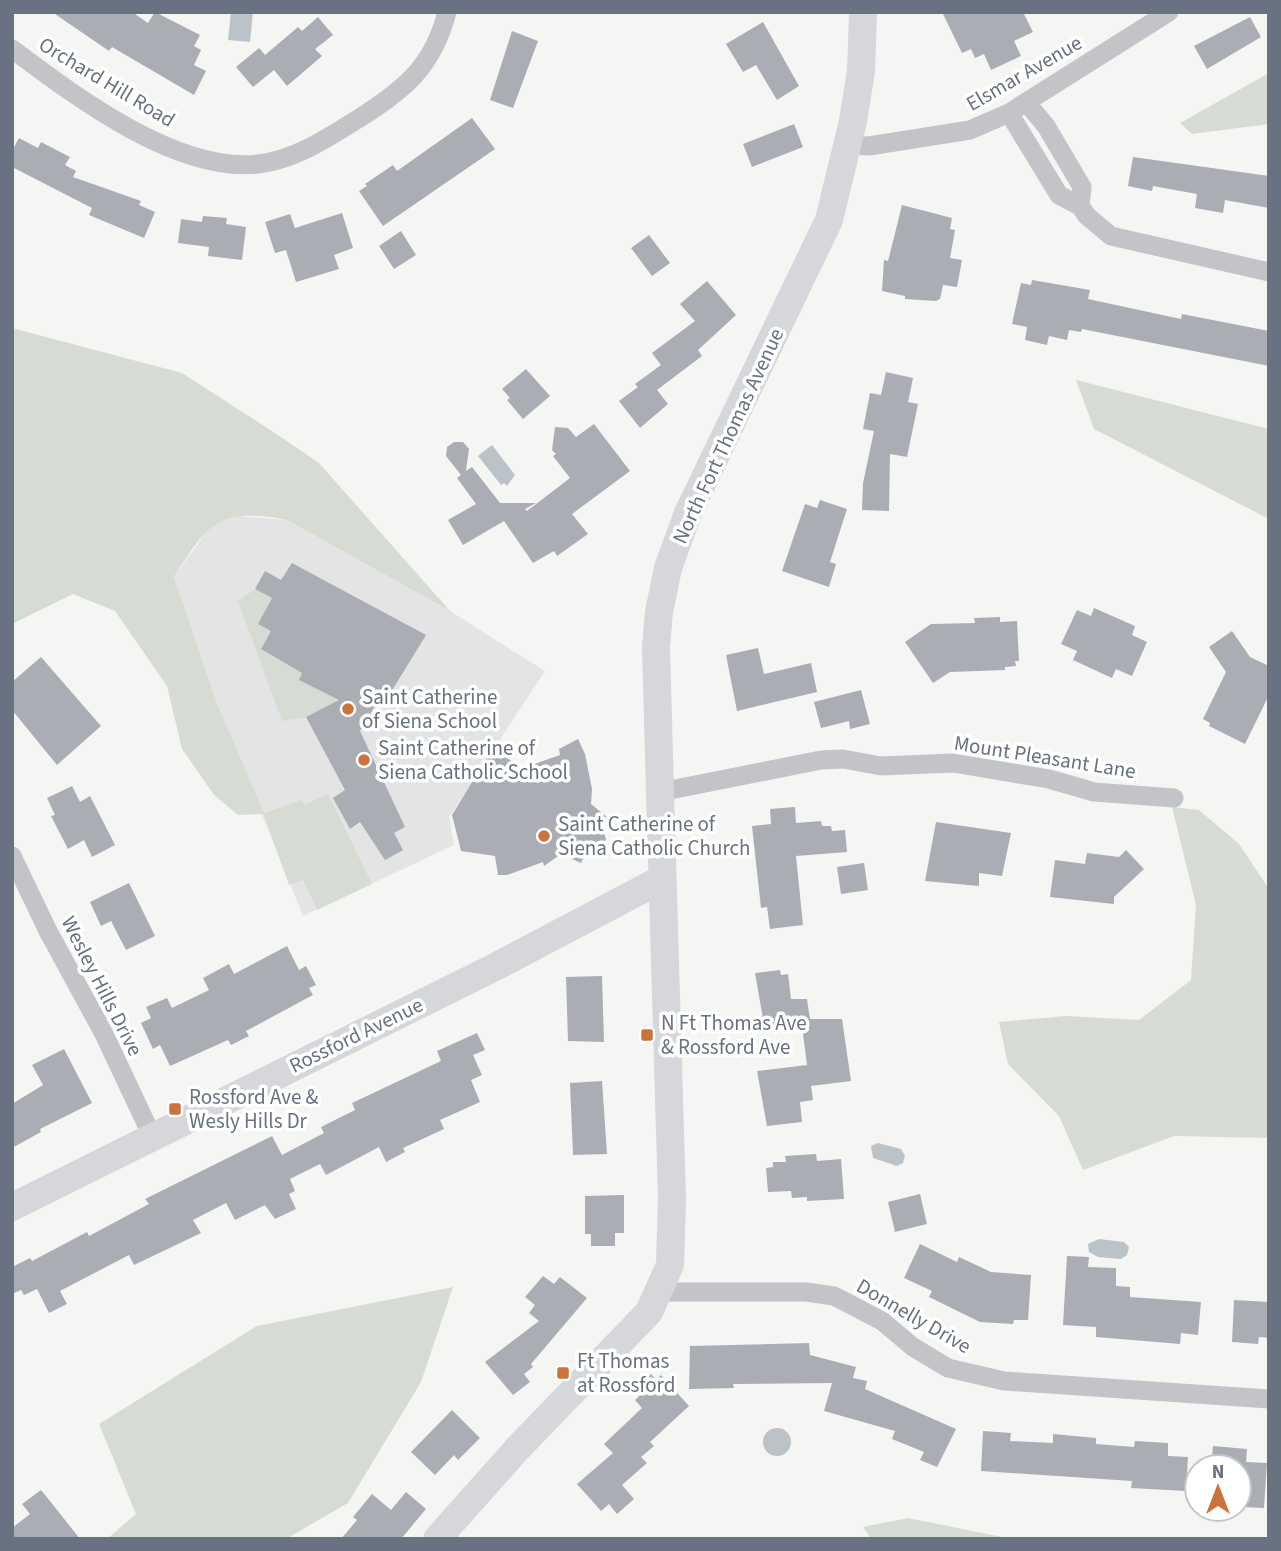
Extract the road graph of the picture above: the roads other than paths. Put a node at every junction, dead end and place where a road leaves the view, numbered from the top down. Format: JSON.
{"nodes":[{"id":1,"x":447,"y":12,"type":"edge"},
{"id":2,"x":863,"y":12,"type":"edge"},
{"id":3,"x":1169,"y":12,"type":"edge"},
{"id":4,"x":12,"y":49,"type":"edge"},
{"id":5,"x":1026,"y":102,"type":"junction"},
{"id":6,"x":1009,"y":113,"type":"junction"},
{"id":7,"x":849,"y":145,"type":"junction"},
{"id":8,"x":1080,"y":206,"type":"junction"},
{"id":9,"x":1269,"y":272,"type":"edge"},
{"id":10,"x":660,"y":792,"type":"junction"},
{"id":11,"x":1174,"y":798,"type":"dead end"},
{"id":12,"x":12,"y":856,"type":"edge"},
{"id":13,"x":662,"y":879,"type":"junction"},
{"id":14,"x":152,"y":1136,"type":"junction"},
{"id":15,"x":12,"y":1207,"type":"edge"},
{"id":16,"x":661,"y":1292,"type":"junction"},
{"id":17,"x":1269,"y":1399,"type":"edge"},
{"id":18,"x":437,"y":1539,"type":"edge"}],
"edges":[{"from":1,"to":4,"type":"street","name":"Orchard Hill Road"},
{"from":2,"to":7,"type":"street","name":"North Fort Thomas Avenue"},
{"from":3,"to":5,"type":"street","name":"Elsmar Avenue"},
{"from":5,"to":6,"type":"street","name":"Elsmar Avenue"},
{"from":5,"to":8,"type":"street"},
{"from":6,"to":7,"type":"street","name":"Elsmar Avenue"},
{"from":6,"to":8,"type":"street"},
{"from":7,"to":10,"type":"street","name":"North Fort Thomas Avenue"},
{"from":8,"to":9,"type":"street"},
{"from":10,"to":11,"type":"street","name":"Mount Pleasant Lane"},
{"from":10,"to":13,"type":"street","name":"North Fort Thomas Avenue"},
{"from":12,"to":14,"type":"street","name":"Wesley Hills Drive"},
{"from":13,"to":14,"type":"street","name":"Rossford Avenue"},
{"from":13,"to":16,"type":"street","name":"North Fort Thomas Avenue"},
{"from":14,"to":15,"type":"street","name":"Rossford Avenue"},
{"from":16,"to":17,"type":"street","name":"Donnelly Drive"},
{"from":16,"to":18,"type":"street","name":"North Fort Thomas Avenue"}]}
